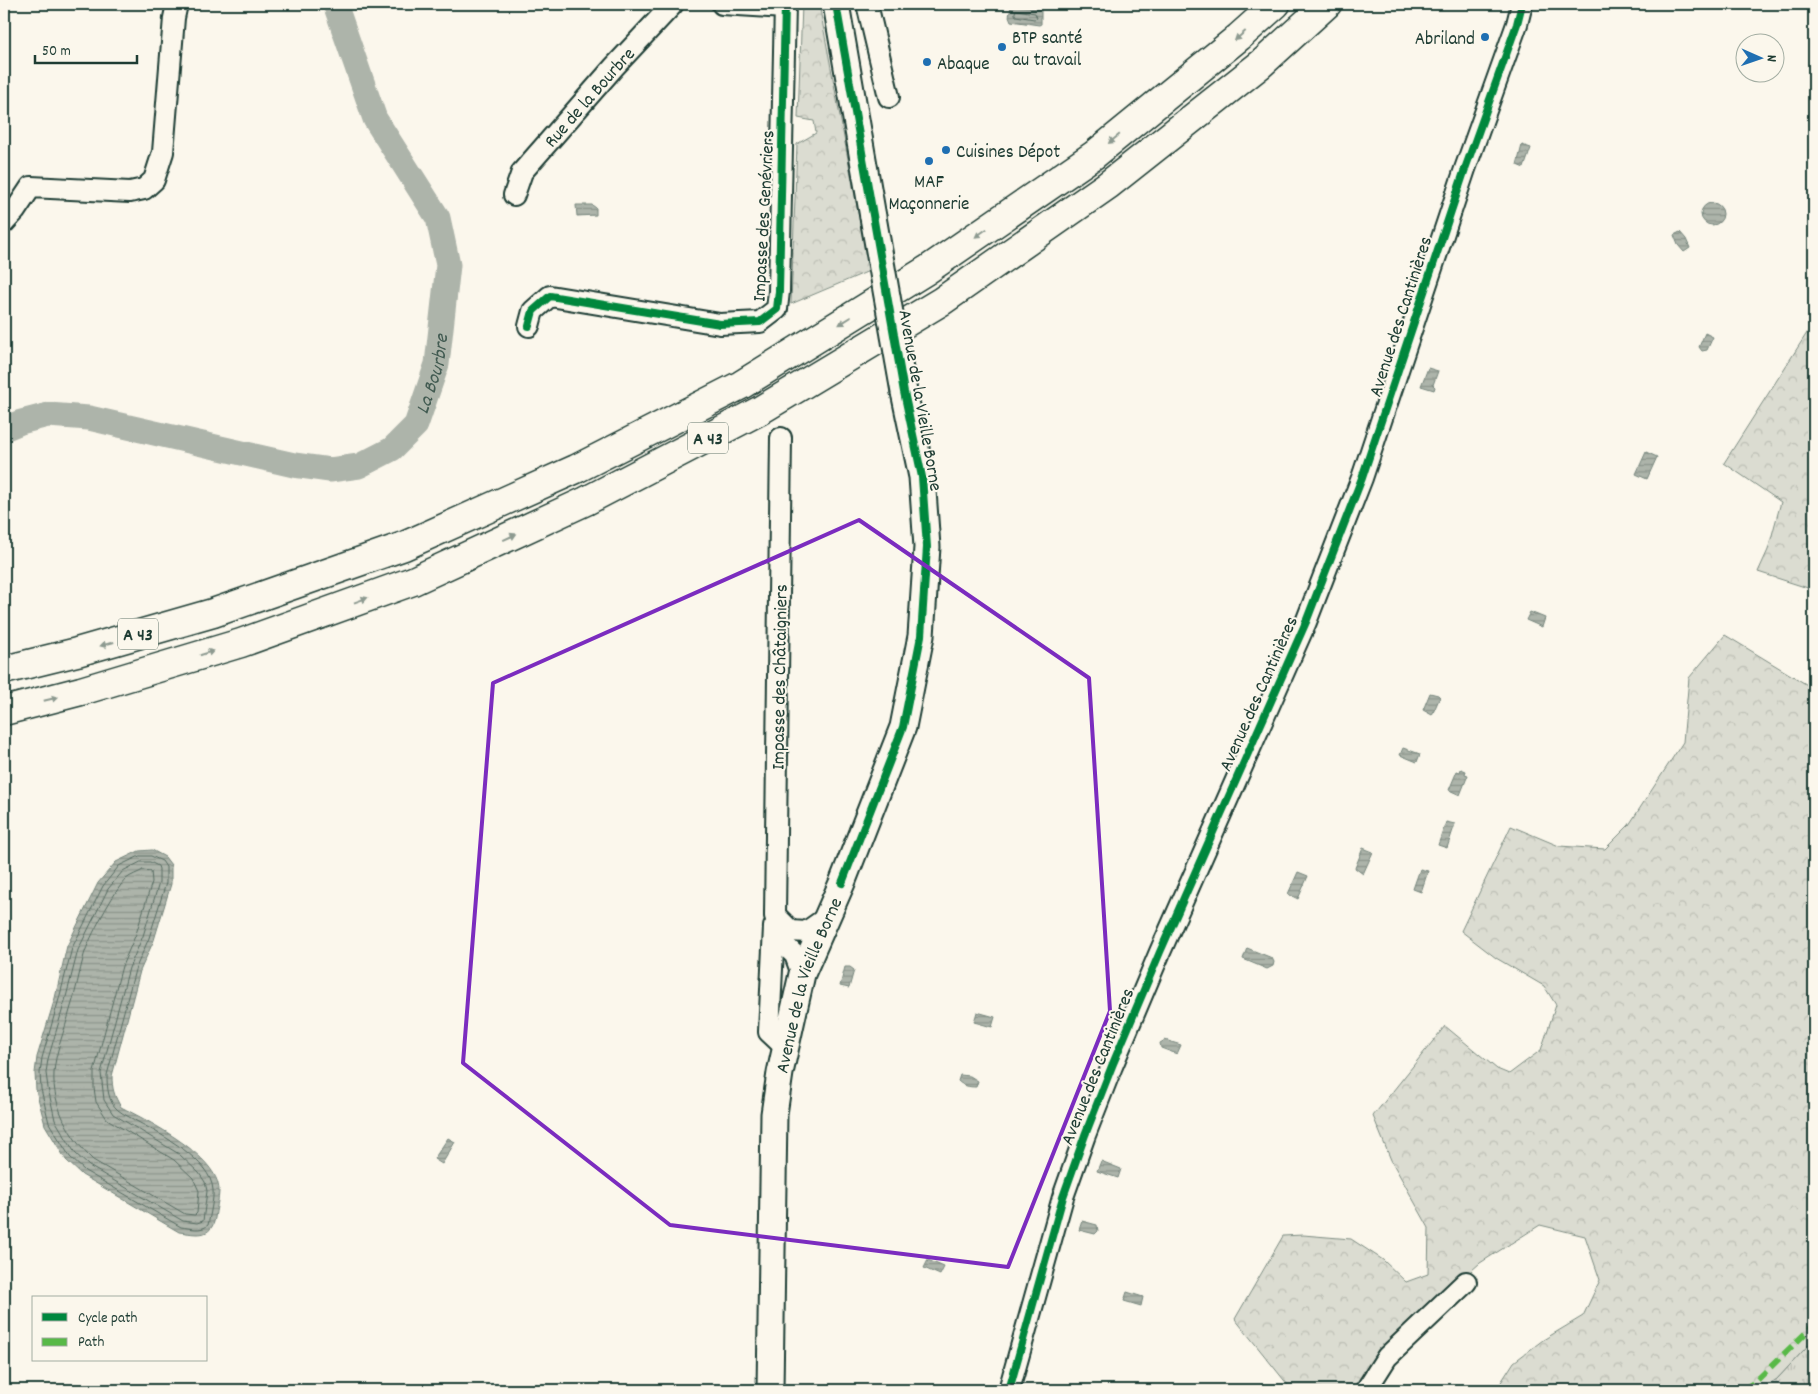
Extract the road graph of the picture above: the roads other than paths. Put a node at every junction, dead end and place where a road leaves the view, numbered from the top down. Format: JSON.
{"nodes":[{"id":1,"x":177,"y":4,"type":"edge"},
{"id":2,"x":673,"y":4,"type":"edge"},
{"id":3,"x":722,"y":4,"type":"edge"},
{"id":4,"x":836,"y":4,"type":"edge"},
{"id":5,"x":867,"y":4,"type":"edge"},
{"id":6,"x":1276,"y":4,"type":"edge"},
{"id":7,"x":1327,"y":4,"type":"edge"},
{"id":8,"x":1522,"y":4,"type":"edge"},
{"id":9,"x":785,"y":6,"type":"edge"},
{"id":10,"x":889,"y":97,"type":"dead end"},
{"id":11,"x":514,"y":195,"type":"dead end"},
{"id":12,"x":4,"y":223,"type":"edge"},
{"id":13,"x":529,"y":326,"type":"dead end"},
{"id":14,"x":782,"y":438,"type":"dead end"},
{"id":15,"x":4,"y":670,"type":"edge"},
{"id":16,"x":4,"y":711,"type":"edge"},
{"id":17,"x":775,"y":915,"type":"junction"},
{"id":18,"x":826,"y":918,"type":"junction"},
{"id":19,"x":802,"y":974,"type":"junction"},
{"id":20,"x":786,"y":1047,"type":"junction"},
{"id":21,"x":1466,"y":1282,"type":"dead end"},
{"id":22,"x":770,"y":1390,"type":"edge"},
{"id":23,"x":1009,"y":1390,"type":"edge"},
{"id":24,"x":1366,"y":1390,"type":"edge"}],
"edges":[{"from":1,"to":12,"type":"street"},
{"from":2,"to":11,"type":"street","name":"Rue de la Bourbre"},
{"from":3,"to":9,"type":"street"},
{"from":4,"to":18,"type":"main road","name":"Avenue de la Vieille Borne","bridge":true},
{"from":5,"to":10,"type":"street"},
{"from":6,"to":15,"type":"highway","number":"A 43","one_way":true},
{"from":16,"to":7,"type":"highway","number":"A 43","one_way":true},
{"from":8,"to":23,"type":"street","name":"Avenue des Cantinières"},
{"from":9,"to":13,"type":"street","name":"Impasse des Genévriers"},
{"from":14,"to":17,"type":"street","name":"Impasse des Châtaigniers"},
{"from":17,"to":18,"type":"street"},
{"from":17,"to":19,"type":"street","name":"Impasse des Châtaigniers"},
{"from":17,"to":20,"type":"street"},
{"from":18,"to":19,"type":"main road","name":"Avenue de la Vieille Borne"},
{"from":19,"to":20,"type":"main road","name":"Avenue de la Vieille Borne"},
{"from":20,"to":22,"type":"main road","name":"Avenue de la Vieille Borne"},
{"from":21,"to":24,"type":"street"}]}
